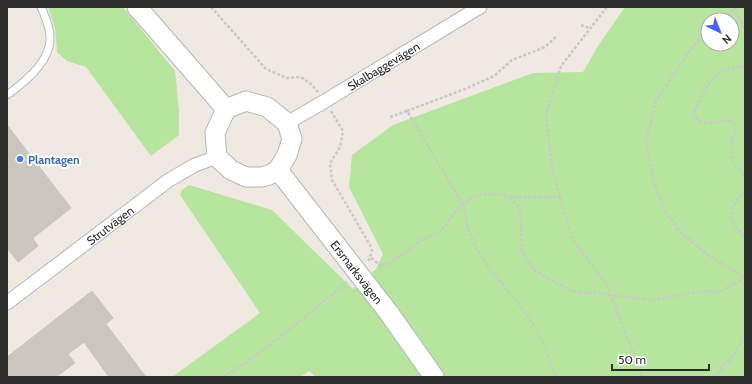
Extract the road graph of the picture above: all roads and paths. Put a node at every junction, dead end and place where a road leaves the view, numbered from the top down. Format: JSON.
{"nodes":[{"id":1,"x":41,"y":7,"type":"edge"},
{"id":2,"x":138,"y":7,"type":"edge"},
{"id":3,"x":211,"y":7,"type":"edge"},
{"id":4,"x":480,"y":7,"type":"edge"},
{"id":5,"x":607,"y":7,"type":"edge"},
{"id":6,"x":736,"y":8,"type":"edge"},
{"id":7,"x":581,"y":25,"type":"dead end"},
{"id":8,"x":590,"y":28,"type":"junction"},
{"id":9,"x":745,"y":30,"type":"edge"},
{"id":10,"x":556,"y":37,"type":"dead end"},
{"id":11,"x":700,"y":37,"type":"edge"},
{"id":12,"x":745,"y":67,"type":"edge"},
{"id":13,"x":7,"y":95,"type":"edge"},
{"id":14,"x":325,"y":102,"type":"junction"},
{"id":15,"x":226,"y":109,"type":"junction"},
{"id":16,"x":406,"y":111,"type":"junction"},
{"id":17,"x":390,"y":117,"type":"dead end"},
{"id":18,"x":287,"y":123,"type":"junction"},
{"id":19,"x":217,"y":157,"type":"junction"},
{"id":20,"x":278,"y":170,"type":"junction"},
{"id":21,"x":745,"y":176,"type":"edge"},
{"id":22,"x":745,"y":191,"type":"edge"},
{"id":23,"x":560,"y":197,"type":"junction"},
{"id":24,"x":510,"y":198,"type":"junction"},
{"id":25,"x":463,"y":204,"type":"junction"},
{"id":26,"x":745,"y":237,"type":"edge"},
{"id":27,"x":371,"y":258,"type":"junction"},
{"id":28,"x":367,"y":265,"type":"dead end"},
{"id":29,"x":745,"y":278,"type":"edge"},
{"id":30,"x":349,"y":281,"type":"dead end"},
{"id":31,"x":612,"y":295,"type":"junction"},
{"id":32,"x":7,"y":303,"type":"edge"},
{"id":33,"x":745,"y":333,"type":"edge"},
{"id":34,"x":223,"y":377,"type":"edge"},
{"id":35,"x":434,"y":377,"type":"edge"},
{"id":36,"x":555,"y":377,"type":"edge"},
{"id":37,"x":642,"y":377,"type":"edge"},
{"id":38,"x":714,"y":377,"type":"edge"}],
"edges":[{"from":1,"to":13,"type":"lane"},
{"from":2,"to":15,"type":"main road"},
{"from":3,"to":14,"type":"path"},
{"from":4,"to":14,"type":"street","name":"Skalbaggevägen"},
{"from":5,"to":8,"type":"path"},
{"from":6,"to":9,"type":"path"},
{"from":7,"to":8,"type":"path"},
{"from":8,"to":23,"type":"path"},
{"from":10,"to":16,"type":"path"},
{"from":11,"to":29,"type":"path"},
{"from":12,"to":21,"type":"path"},
{"from":14,"to":18,"type":"street","name":"Skalbaggevägen"},
{"from":14,"to":27,"type":"path"},
{"from":15,"to":18,"type":"main road"},
{"from":15,"to":19,"type":"main road"},
{"from":16,"to":17,"type":"path"},
{"from":16,"to":25,"type":"path"},
{"from":18,"to":20,"type":"main road"},
{"from":19,"to":20,"type":"main road"},
{"from":19,"to":32,"type":"street","name":"Strutvägen"},
{"from":20,"to":35,"type":"main road","name":"Ersmarksvägen"},
{"from":22,"to":26,"type":"path"},
{"from":23,"to":24,"type":"path"},
{"from":23,"to":31,"type":"path"},
{"from":24,"to":25,"type":"path"},
{"from":24,"to":31,"type":"path"},
{"from":25,"to":27,"type":"path"},
{"from":25,"to":36,"type":"path"},
{"from":27,"to":28,"type":"path"},
{"from":29,"to":31,"type":"path"},
{"from":30,"to":34,"type":"path"},
{"from":31,"to":37,"type":"path"},
{"from":33,"to":38,"type":"path"}]}
